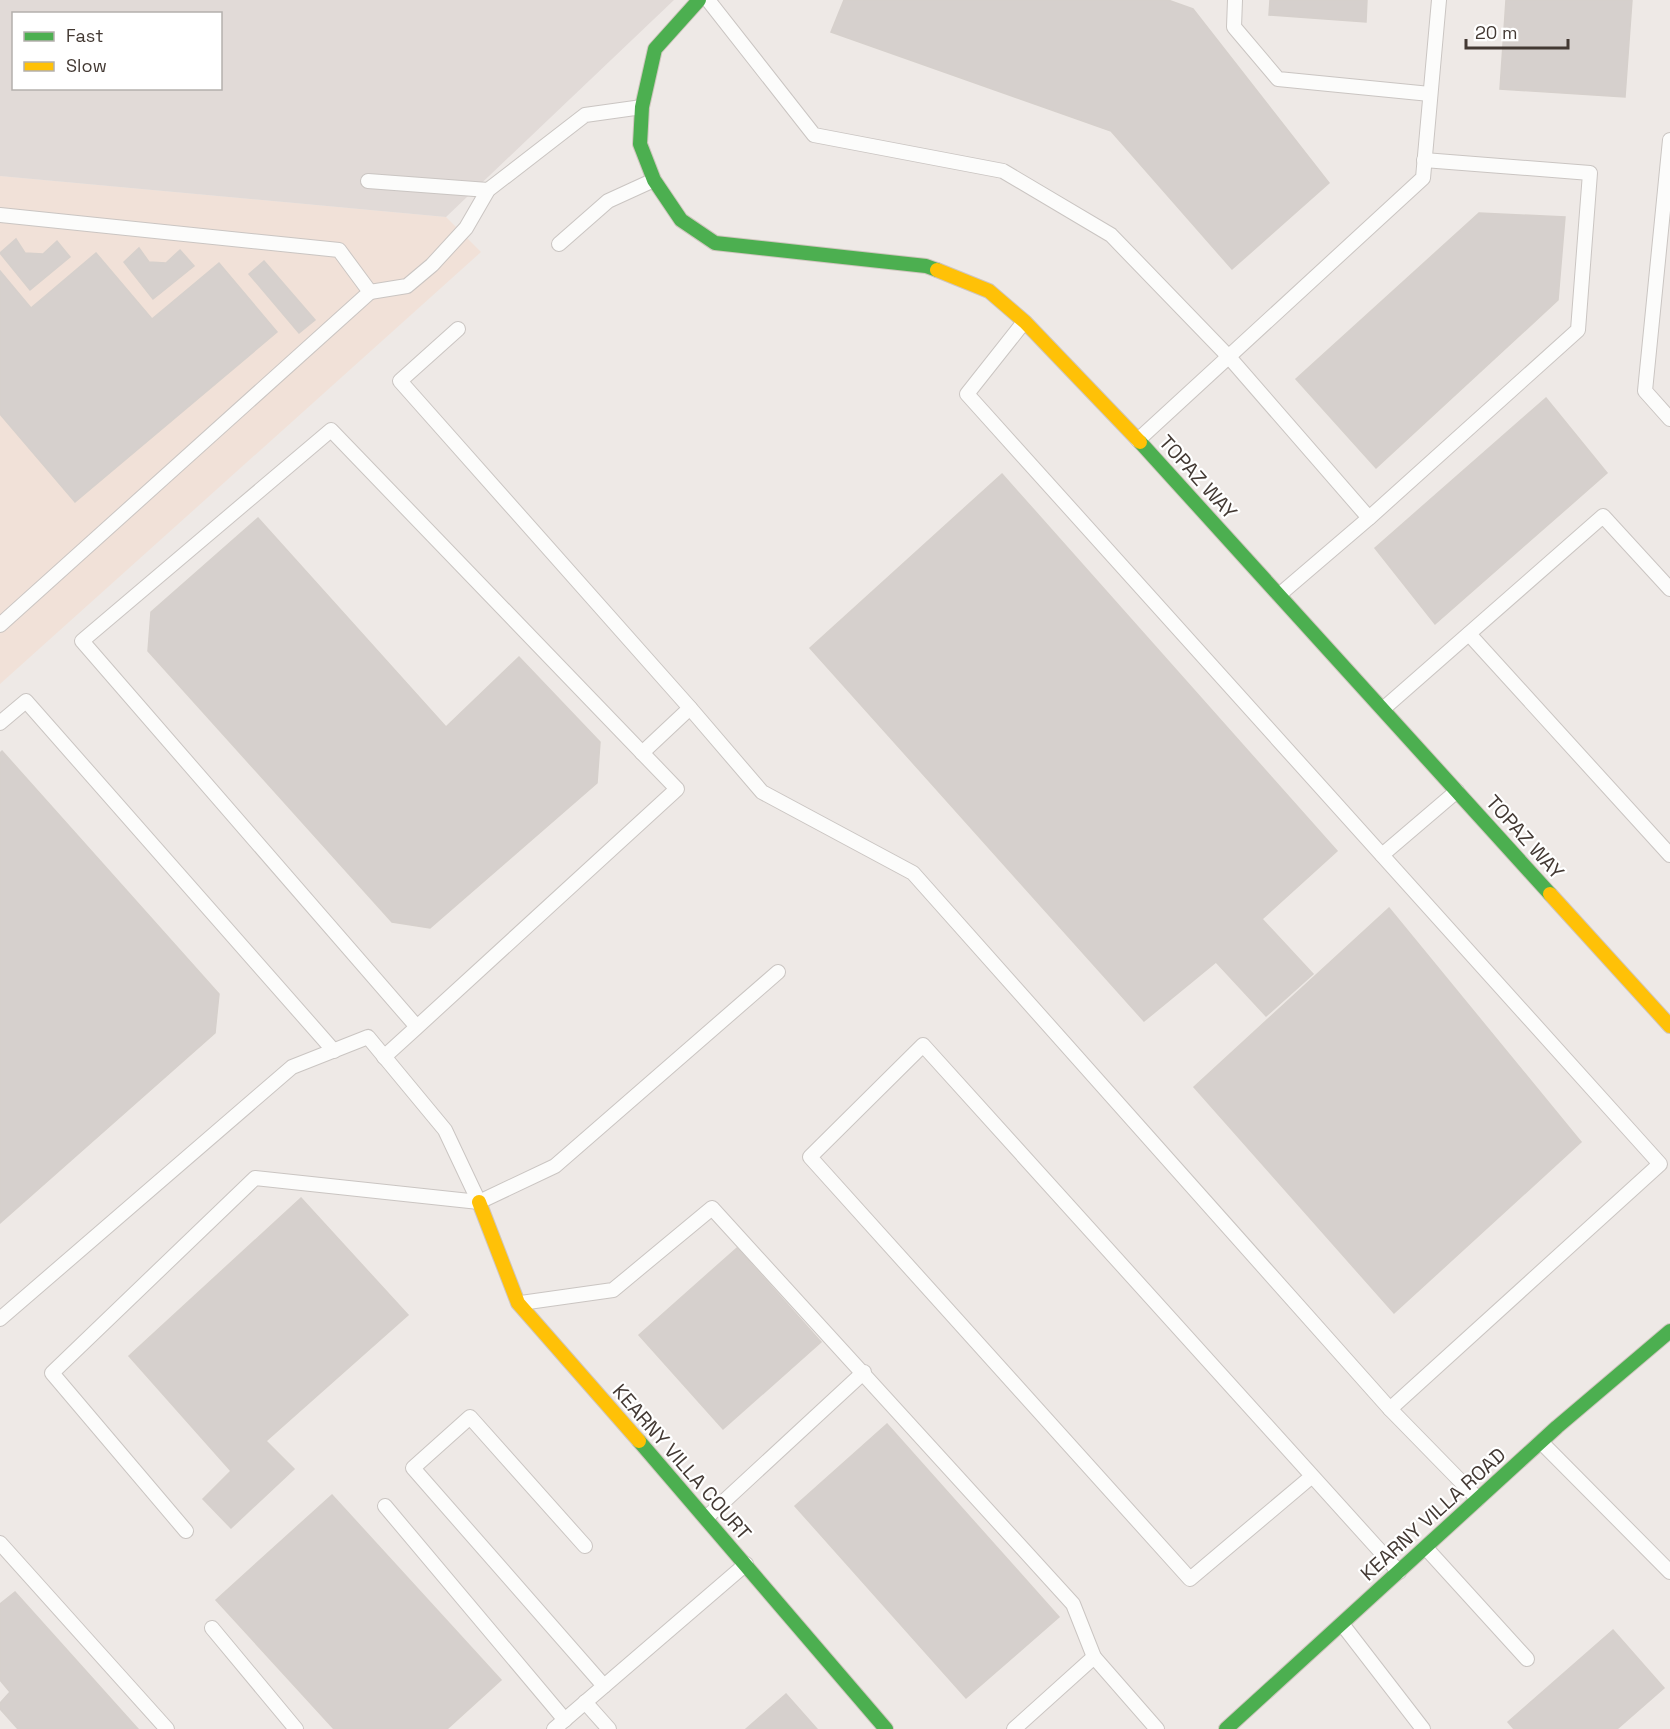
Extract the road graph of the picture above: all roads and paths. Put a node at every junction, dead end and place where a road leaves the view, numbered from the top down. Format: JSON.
{"nodes":[{"id":1,"x":699,"y":0,"type":"edge"},
{"id":2,"x":708,"y":0,"type":"edge"},
{"id":3,"x":1235,"y":0,"type":"edge"},
{"id":4,"x":1439,"y":0,"type":"edge"},
{"id":5,"x":1430,"y":94,"type":"junction"},
{"id":6,"x":642,"y":107,"type":"junction"},
{"id":7,"x":1670,"y":140,"type":"edge"},
{"id":8,"x":1424,"y":160,"type":"junction"},
{"id":9,"x":654,"y":180,"type":"junction"},
{"id":10,"x":368,"y":181,"type":"dead end"},
{"id":11,"x":488,"y":190,"type":"junction"},
{"id":12,"x":0,"y":215,"type":"edge"},
{"id":13,"x":559,"y":244,"type":"dead end"},
{"id":14,"x":370,"y":292,"type":"junction"},
{"id":15,"x":1024,"y":322,"type":"junction"},
{"id":16,"x":458,"y":329,"type":"dead end"},
{"id":17,"x":1229,"y":357,"type":"junction"},
{"id":18,"x":1670,"y":419,"type":"edge"},
{"id":19,"x":1138,"y":440,"type":"junction"},
{"id":20,"x":1370,"y":518,"type":"junction"},
{"id":21,"x":1670,"y":589,"type":"edge"},
{"id":22,"x":1279,"y":595,"type":"junction"},
{"id":23,"x":0,"y":625,"type":"edge"},
{"id":24,"x":1469,"y":634,"type":"junction"},
{"id":25,"x":690,"y":708,"type":"junction"},
{"id":26,"x":1383,"y":710,"type":"junction"},
{"id":27,"x":0,"y":723,"type":"edge"},
{"id":28,"x":642,"y":753,"type":"junction"},
{"id":29,"x":1457,"y":792,"type":"junction"},
{"id":30,"x":1382,"y":855,"type":"junction"},
{"id":31,"x":1670,"y":855,"type":"edge"},
{"id":32,"x":778,"y":972,"type":"dead end"},
{"id":33,"x":1670,"y":1026,"type":"edge"},
{"id":34,"x":417,"y":1027,"type":"junction"},
{"id":35,"x":334,"y":1050,"type":"junction"},
{"id":36,"x":384,"y":1057,"type":"junction"},
{"id":37,"x":479,"y":1202,"type":"junction"},
{"id":38,"x":518,"y":1303,"type":"junction"},
{"id":39,"x":0,"y":1319,"type":"edge"},
{"id":40,"x":1670,"y":1331,"type":"edge"},
{"id":41,"x":864,"y":1372,"type":"junction"},
{"id":42,"x":1390,"y":1409,"type":"junction"},
{"id":43,"x":1541,"y":1442,"type":"junction"},
{"id":44,"x":1311,"y":1478,"type":"junction"},
{"id":45,"x":1478,"y":1499,"type":"junction"},
{"id":46,"x":385,"y":1506,"type":"dead end"},
{"id":47,"x":706,"y":1518,"type":"junction"},
{"id":48,"x":186,"y":1531,"type":"dead end"},
{"id":49,"x":0,"y":1543,"type":"edge"},
{"id":50,"x":585,"y":1546,"type":"dead end"},
{"id":51,"x":1426,"y":1548,"type":"junction"},
{"id":52,"x":746,"y":1564,"type":"junction"},
{"id":53,"x":1399,"y":1572,"type":"junction"},
{"id":54,"x":1670,"y":1572,"type":"edge"},
{"id":55,"x":1342,"y":1623,"type":"junction"},
{"id":56,"x":212,"y":1628,"type":"dead end"},
{"id":57,"x":1094,"y":1657,"type":"junction"},
{"id":58,"x":1527,"y":1659,"type":"dead end"},
{"id":59,"x":604,"y":1686,"type":"junction"},
{"id":60,"x":585,"y":1702,"type":"junction"},
{"id":61,"x":559,"y":1725,"type":"edge"},
{"id":62,"x":167,"y":1729,"type":"edge"},
{"id":63,"x":296,"y":1729,"type":"edge"},
{"id":64,"x":609,"y":1729,"type":"edge"},
{"id":65,"x":886,"y":1729,"type":"edge"},
{"id":66,"x":1014,"y":1729,"type":"edge"},
{"id":67,"x":1156,"y":1729,"type":"edge"},
{"id":68,"x":1226,"y":1729,"type":"edge"},
{"id":69,"x":1423,"y":1729,"type":"edge"}],
"edges":[{"from":1,"to":6,"type":"street","name":"TOPAZ WAY"},
{"from":2,"to":17,"type":"lane"},
{"from":3,"to":5,"type":"lane"},
{"from":4,"to":5,"type":"lane"},
{"from":5,"to":8,"type":"lane"},
{"from":6,"to":9,"type":"street","name":"TOPAZ WAY"},
{"from":6,"to":11,"type":"lane"},
{"from":7,"to":18,"type":"lane"},
{"from":8,"to":17,"type":"lane"},
{"from":8,"to":20,"type":"lane"},
{"from":9,"to":13,"type":"lane"},
{"from":9,"to":15,"type":"street","name":"TOPAZ WAY"},
{"from":10,"to":11,"type":"lane"},
{"from":11,"to":14,"type":"lane"},
{"from":12,"to":14,"type":"lane"},
{"from":14,"to":23,"type":"lane"},
{"from":15,"to":19,"type":"street","name":"TOPAZ WAY"},
{"from":15,"to":30,"type":"lane"},
{"from":16,"to":25,"type":"lane"},
{"from":17,"to":19,"type":"lane"},
{"from":17,"to":20,"type":"lane"},
{"from":19,"to":22,"type":"street","name":"TOPAZ WAY"},
{"from":20,"to":22,"type":"lane"},
{"from":21,"to":24,"type":"lane"},
{"from":22,"to":26,"type":"street","name":"TOPAZ WAY"},
{"from":24,"to":26,"type":"lane"},
{"from":24,"to":31,"type":"lane"},
{"from":25,"to":28,"type":"lane"},
{"from":25,"to":42,"type":"lane"},
{"from":26,"to":29,"type":"street","name":"TOPAZ WAY"},
{"from":27,"to":35,"type":"lane"},
{"from":28,"to":34,"type":"lane"},
{"from":28,"to":34,"type":"lane"},
{"from":29,"to":30,"type":"lane"},
{"from":29,"to":33,"type":"street","name":"TOPAZ WAY"},
{"from":30,"to":42,"type":"lane"},
{"from":32,"to":37,"type":"lane"},
{"from":34,"to":36,"type":"lane"},
{"from":35,"to":36,"type":"lane"},
{"from":35,"to":39,"type":"lane"},
{"from":36,"to":37,"type":"lane"},
{"from":37,"to":38,"type":"street","name":"KEARNY VILLA COURT"},
{"from":37,"to":48,"type":"lane"},
{"from":38,"to":41,"type":"lane"},
{"from":38,"to":47,"type":"street","name":"KEARNY VILLA COURT"},
{"from":40,"to":43,"type":"street","name":"KEARNY VILLA ROAD"},
{"from":41,"to":47,"type":"lane"},
{"from":41,"to":57,"type":"lane"},
{"from":42,"to":45,"type":"lane"},
{"from":43,"to":45,"type":"street","name":"KEARNY VILLA ROAD"},
{"from":43,"to":54,"type":"lane"},
{"from":44,"to":44,"type":"lane"},
{"from":44,"to":53,"type":"lane"},
{"from":45,"to":51,"type":"street","name":"KEARNY VILLA ROAD"},
{"from":46,"to":61,"type":"lane"},
{"from":47,"to":52,"type":"street","name":"KEARNY VILLA COURT"},
{"from":49,"to":62,"type":"lane"},
{"from":50,"to":59,"type":"lane"},
{"from":51,"to":53,"type":"street","name":"KEARNY VILLA ROAD"},
{"from":51,"to":58,"type":"lane"},
{"from":52,"to":59,"type":"lane"},
{"from":52,"to":65,"type":"street","name":"KEARNY VILLA COURT"},
{"from":53,"to":55,"type":"street","name":"KEARNY VILLA ROAD"},
{"from":55,"to":68,"type":"street","name":"KEARNY VILLA ROAD"},
{"from":55,"to":69,"type":"lane"},
{"from":56,"to":63,"type":"lane"},
{"from":57,"to":66,"type":"lane"},
{"from":57,"to":67,"type":"lane"},
{"from":59,"to":60,"type":"lane"},
{"from":60,"to":61,"type":"lane"},
{"from":60,"to":64,"type":"lane"}]}
